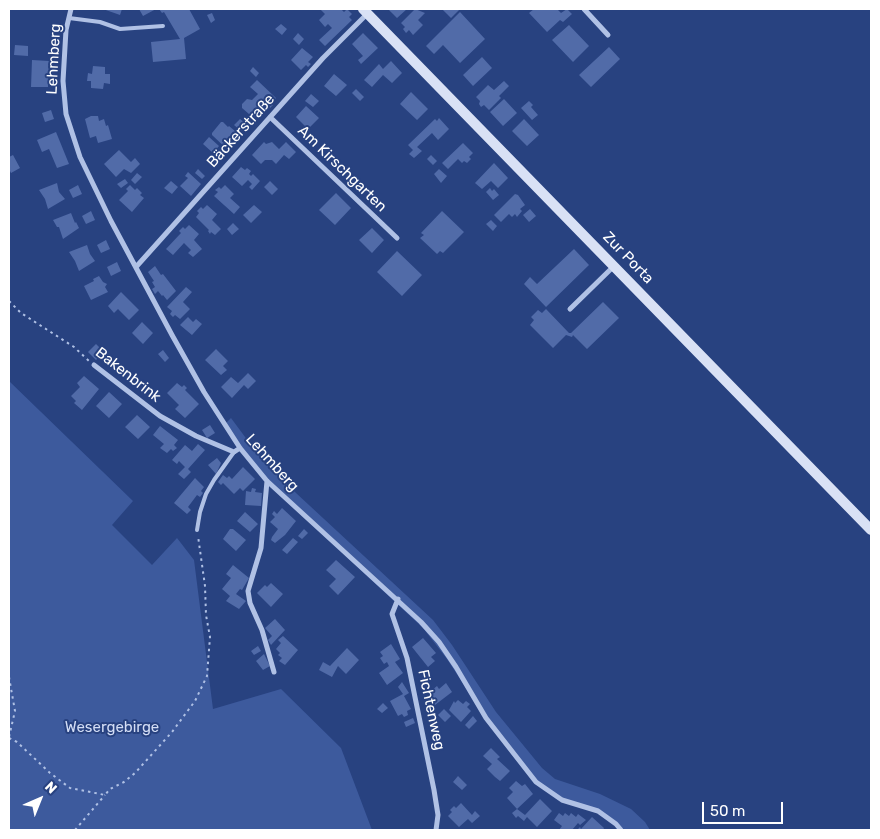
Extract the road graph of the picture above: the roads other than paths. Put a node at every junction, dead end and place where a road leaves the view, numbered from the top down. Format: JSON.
{"nodes":[{"id":1,"x":71,"y":9,"type":"edge"},
{"id":2,"x":584,"y":9,"type":"edge"},
{"id":3,"x":365,"y":11,"type":"edge"},
{"id":4,"x":69,"y":18,"type":"junction"},
{"id":5,"x":163,"y":26,"type":"dead end"},
{"id":6,"x":608,"y":35,"type":"dead end"},
{"id":7,"x":270,"y":117,"type":"junction"},
{"id":8,"x":397,"y":238,"type":"dead end"},
{"id":9,"x":614,"y":265,"type":"junction"},
{"id":10,"x":136,"y":267,"type":"junction"},
{"id":11,"x":570,"y":309,"type":"dead end"},
{"id":12,"x":94,"y":365,"type":"road end"},
{"id":13,"x":240,"y":448,"type":"junction"},
{"id":14,"x":234,"y":452,"type":"junction"},
{"id":15,"x":267,"y":481,"type":"junction"},
{"id":16,"x":197,"y":530,"type":"road end"},
{"id":17,"x":871,"y":530,"type":"edge"},
{"id":18,"x":398,"y":598,"type":"junction"},
{"id":19,"x":274,"y":672,"type":"dead end"},
{"id":20,"x":436,"y":830,"type":"edge"},
{"id":21,"x":621,"y":830,"type":"edge"}],
"edges":[{"from":1,"to":4,"type":"street","name":"Lehmberg"},
{"from":2,"to":6,"type":"street"},
{"from":3,"to":7,"type":"street","name":"Bäckerstraße"},
{"from":3,"to":9,"type":"main road","name":"Zur Porta"},
{"from":4,"to":5,"type":"lane"},
{"from":4,"to":10,"type":"street","name":"Lehmberg"},
{"from":7,"to":8,"type":"street","name":"Am Kirschgarten"},
{"from":7,"to":10,"type":"street","name":"Bäckerstraße"},
{"from":9,"to":11,"type":"street"},
{"from":9,"to":17,"type":"main road","name":"Zur Porta"},
{"from":10,"to":13,"type":"street","name":"Lehmberg"},
{"from":12,"to":14,"type":"street","name":"Bakenbrink"},
{"from":13,"to":14,"type":"street"},
{"from":13,"to":15,"type":"street","name":"Lehmberg"},
{"from":14,"to":16,"type":"lane"},
{"from":15,"to":18,"type":"street","name":"Lehmberg"},
{"from":15,"to":19,"type":"street"},
{"from":18,"to":20,"type":"street","name":"Fichtenweg"},
{"from":18,"to":21,"type":"street","name":"Lehmberg"}]}
